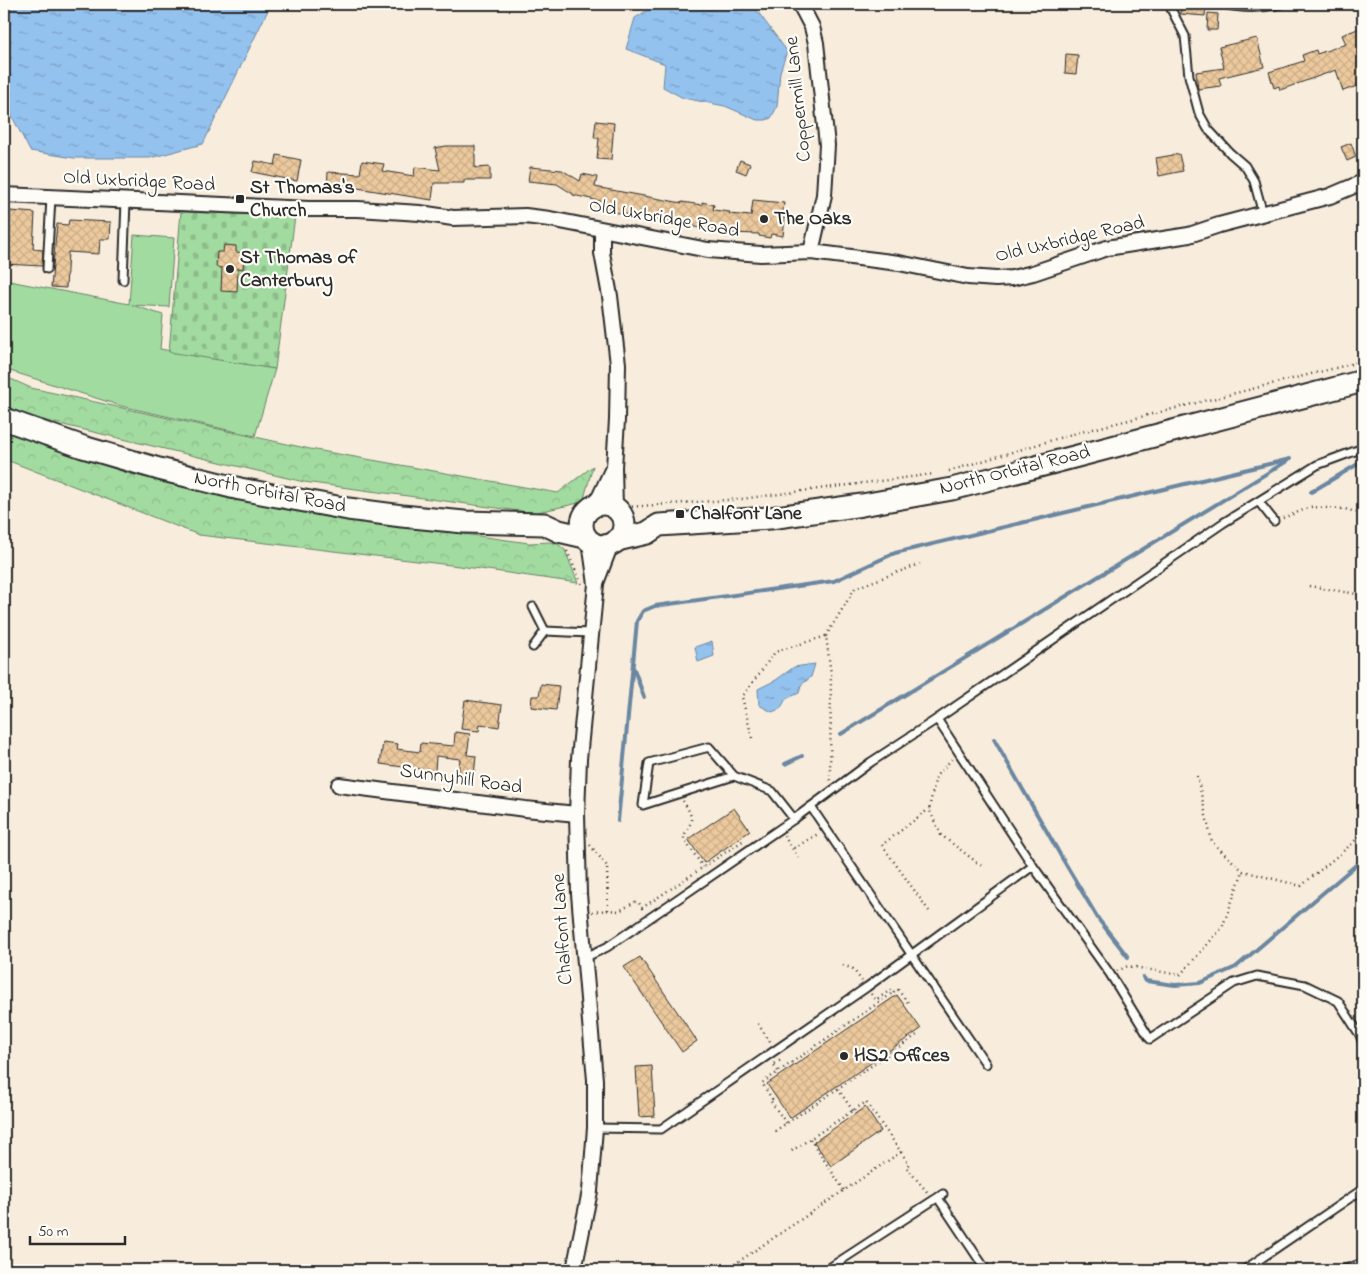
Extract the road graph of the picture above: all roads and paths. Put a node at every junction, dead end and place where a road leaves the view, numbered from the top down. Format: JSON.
{"nodes":[{"id":1,"x":800,"y":4,"type":"edge"},
{"id":2,"x":1170,"y":4,"type":"edge"},
{"id":3,"x":1222,"y":4,"type":"edge"},
{"id":4,"x":1281,"y":4,"type":"edge"},
{"id":5,"x":1363,"y":182,"type":"edge"},
{"id":6,"x":4,"y":195,"type":"edge"},
{"id":7,"x":51,"y":198,"type":"junction"},
{"id":8,"x":126,"y":201,"type":"junction"},
{"id":9,"x":1263,"y":214,"type":"junction"},
{"id":10,"x":602,"y":230,"type":"junction"},
{"id":11,"x":811,"y":252,"type":"junction"},
{"id":12,"x":47,"y":269,"type":"dead end"},
{"id":13,"x":123,"y":280,"type":"dead end"},
{"id":14,"x":1363,"y":361,"type":"edge"},
{"id":15,"x":1363,"y":382,"type":"edge"},
{"id":16,"x":4,"y":419,"type":"edge"},
{"id":17,"x":1363,"y":448,"type":"edge"},
{"id":18,"x":614,"y":467,"type":"junction"},
{"id":19,"x":944,"y":472,"type":"dead end"},
{"id":20,"x":934,"y":474,"type":"dead end"},
{"id":21,"x":1259,"y":502,"type":"junction"},
{"id":22,"x":589,"y":509,"type":"junction"},
{"id":23,"x":618,"y":511,"type":"junction"},
{"id":24,"x":1363,"y":514,"type":"edge"},
{"id":25,"x":1274,"y":521,"type":"joint"},
{"id":26,"x":544,"y":524,"type":"junction"},
{"id":27,"x":659,"y":525,"type":"junction"},
{"id":28,"x":601,"y":541,"type":"junction"},
{"id":29,"x":920,"y":564,"type":"dead end"},
{"id":30,"x":596,"y":584,"type":"junction"},
{"id":31,"x":1310,"y":586,"type":"dead end"},
{"id":32,"x":1363,"y":595,"type":"edge"},
{"id":33,"x":533,"y":607,"type":"dead end"},
{"id":34,"x":545,"y":630,"type":"junction"},
{"id":35,"x":590,"y":633,"type":"junction"},
{"id":36,"x":826,"y":636,"type":"junction"},
{"id":37,"x":533,"y":647,"type":"dead end"},
{"id":38,"x":937,"y":719,"type":"junction"},
{"id":39,"x":752,"y":738,"type":"dead end"},
{"id":40,"x":958,"y":752,"type":"junction"},
{"id":41,"x":734,"y":776,"type":"junction"},
{"id":42,"x":1197,"y":776,"type":"dead end"},
{"id":43,"x":339,"y":785,"type":"dead end"},
{"id":44,"x":679,"y":793,"type":"junction"},
{"id":45,"x":830,"y":793,"type":"junction"},
{"id":46,"x":811,"y":807,"type":"junction"},
{"id":47,"x":929,"y":809,"type":"junction"},
{"id":48,"x":577,"y":814,"type":"junction"},
{"id":49,"x":794,"y":819,"type":"junction"},
{"id":50,"x":826,"y":829,"type":"junction"},
{"id":51,"x":1363,"y":830,"type":"edge"},
{"id":52,"x":578,"y":840,"type":"junction"},
{"id":53,"x":761,"y":842,"type":"junction"},
{"id":54,"x":794,"y":848,"type":"junction"},
{"id":55,"x":798,"y":857,"type":"dead end"},
{"id":56,"x":1033,"y":866,"type":"junction"},
{"id":57,"x":703,"y":867,"type":"junction"},
{"id":58,"x":982,"y":867,"type":"dead end"},
{"id":59,"x":1243,"y":871,"type":"junction"},
{"id":60,"x":928,"y":911,"type":"dead end"},
{"id":61,"x":912,"y":955,"type":"junction"},
{"id":62,"x":584,"y":958,"type":"junction"},
{"id":63,"x":1110,"y":974,"type":"junction"},
{"id":64,"x":894,"y":992,"type":"dead end"},
{"id":65,"x":917,"y":1035,"type":"dead end"},
{"id":66,"x":1363,"y":1044,"type":"edge"},
{"id":67,"x":986,"y":1064,"type":"dead end"},
{"id":68,"x":838,"y":1089,"type":"junction"},
{"id":69,"x":853,"y":1111,"type":"junction"},
{"id":70,"x":786,"y":1123,"type":"junction"},
{"id":71,"x":595,"y":1128,"type":"junction"},
{"id":72,"x":775,"y":1131,"type":"dead end"},
{"id":73,"x":810,"y":1139,"type":"junction"},
{"id":74,"x":790,"y":1152,"type":"dead end"},
{"id":75,"x":902,"y":1152,"type":"junction"},
{"id":76,"x":1363,"y":1189,"type":"edge"},
{"id":77,"x":844,"y":1190,"type":"junction"},
{"id":78,"x":938,"y":1197,"type":"junction"},
{"id":79,"x":1363,"y":1264,"type":"edge"},
{"id":80,"x":574,"y":1270,"type":"edge"},
{"id":81,"x":726,"y":1270,"type":"edge"},
{"id":82,"x":826,"y":1270,"type":"edge"},
{"id":83,"x":986,"y":1270,"type":"edge"},
{"id":84,"x":1244,"y":1270,"type":"edge"},
{"id":85,"x":1342,"y":1270,"type":"edge"}],
"edges":[{"from":1,"to":11,"type":"street","name":"Coppermill Lane"},
{"from":2,"to":9,"type":"lane"},
{"from":3,"to":4,"type":"lane"},
{"from":5,"to":9,"type":"street","name":"Old Uxbridge Road"},
{"from":6,"to":7,"type":"street","name":"Old Uxbridge Road"},
{"from":7,"to":8,"type":"street","name":"Old Uxbridge Road"},
{"from":7,"to":12,"type":"lane"},
{"from":8,"to":10,"type":"street","name":"Old Uxbridge Road"},
{"from":8,"to":13,"type":"lane"},
{"from":9,"to":11,"type":"street","name":"Old Uxbridge Road"},
{"from":10,"to":11,"type":"street","name":"Old Uxbridge Road"},
{"from":10,"to":18,"type":"street"},
{"from":14,"to":19,"type":"path"},
{"from":15,"to":27,"type":"main road","name":"North Orbital Road"},
{"from":16,"to":26,"type":"main road","name":"North Orbital Road"},
{"from":17,"to":21,"type":"lane"},
{"from":18,"to":22,"type":"street"},
{"from":18,"to":23,"type":"street"},
{"from":20,"to":23,"type":"path"},
{"from":21,"to":25,"type":"lane"},
{"from":21,"to":38,"type":"lane"},
{"from":22,"to":23,"type":"main road"},
{"from":22,"to":26,"type":"main road","name":"North Orbital Road"},
{"from":22,"to":28,"type":"main road"},
{"from":23,"to":27,"type":"main road","name":"North Orbital Road"},
{"from":23,"to":28,"type":"main road"},
{"from":24,"to":25,"type":"path"},
{"from":26,"to":28,"type":"main road","name":"North Orbital Road"},
{"from":27,"to":28,"type":"main road","name":"North Orbital Road"},
{"from":28,"to":30,"type":"street","name":"Chalfont Lane"},
{"from":28,"to":30,"type":"street","name":"Chalfont Lane"},
{"from":29,"to":36,"type":"path"},
{"from":30,"to":35,"type":"street","name":"Chalfont Lane"},
{"from":31,"to":32,"type":"path"},
{"from":33,"to":34,"type":"lane"},
{"from":34,"to":35,"type":"lane"},
{"from":34,"to":37,"type":"lane"},
{"from":35,"to":48,"type":"street","name":"Chalfont Lane"},
{"from":36,"to":39,"type":"path"},
{"from":36,"to":45,"type":"path"},
{"from":38,"to":40,"type":"lane"},
{"from":38,"to":45,"type":"lane"},
{"from":40,"to":47,"type":"path"},
{"from":40,"to":56,"type":"lane"},
{"from":41,"to":44,"type":"lane"},
{"from":41,"to":44,"type":"lane"},
{"from":41,"to":49,"type":"lane"},
{"from":42,"to":59,"type":"path"},
{"from":43,"to":48,"type":"street","name":"Sunnyhill Road"},
{"from":44,"to":57,"type":"path"},
{"from":45,"to":46,"type":"lane"},
{"from":46,"to":49,"type":"lane"},
{"from":46,"to":50,"type":"lane"},
{"from":47,"to":58,"type":"path"},
{"from":47,"to":60,"type":"path"},
{"from":48,"to":52,"type":"street","name":"Chalfont Lane"},
{"from":49,"to":53,"type":"lane"},
{"from":50,"to":54,"type":"path"},
{"from":50,"to":61,"type":"lane"},
{"from":51,"to":59,"type":"path"},
{"from":52,"to":57,"type":"path"},
{"from":52,"to":62,"type":"street","name":"Chalfont Lane"},
{"from":53,"to":54,"type":"path"},
{"from":53,"to":57,"type":"path"},
{"from":53,"to":62,"type":"lane"},
{"from":54,"to":55,"type":"path"},
{"from":56,"to":61,"type":"lane"},
{"from":56,"to":63,"type":"lane"},
{"from":59,"to":63,"type":"path"},
{"from":61,"to":67,"type":"lane"},
{"from":61,"to":71,"type":"lane"},
{"from":62,"to":71,"type":"street","name":"Chalfont Lane"},
{"from":63,"to":66,"type":"lane"},
{"from":64,"to":70,"type":"path"},
{"from":65,"to":68,"type":"path"},
{"from":68,"to":69,"type":"path"},
{"from":68,"to":70,"type":"path"},
{"from":69,"to":73,"type":"path"},
{"from":69,"to":75,"type":"path"},
{"from":70,"to":72,"type":"path"},
{"from":71,"to":80,"type":"street","name":"Chalfont Lane"},
{"from":73,"to":74,"type":"path"},
{"from":73,"to":77,"type":"path"},
{"from":75,"to":77,"type":"path"},
{"from":75,"to":78,"type":"path"},
{"from":76,"to":84,"type":"lane"},
{"from":77,"to":81,"type":"path"},
{"from":78,"to":82,"type":"lane"},
{"from":78,"to":83,"type":"lane"},
{"from":79,"to":85,"type":"lane"}]}
